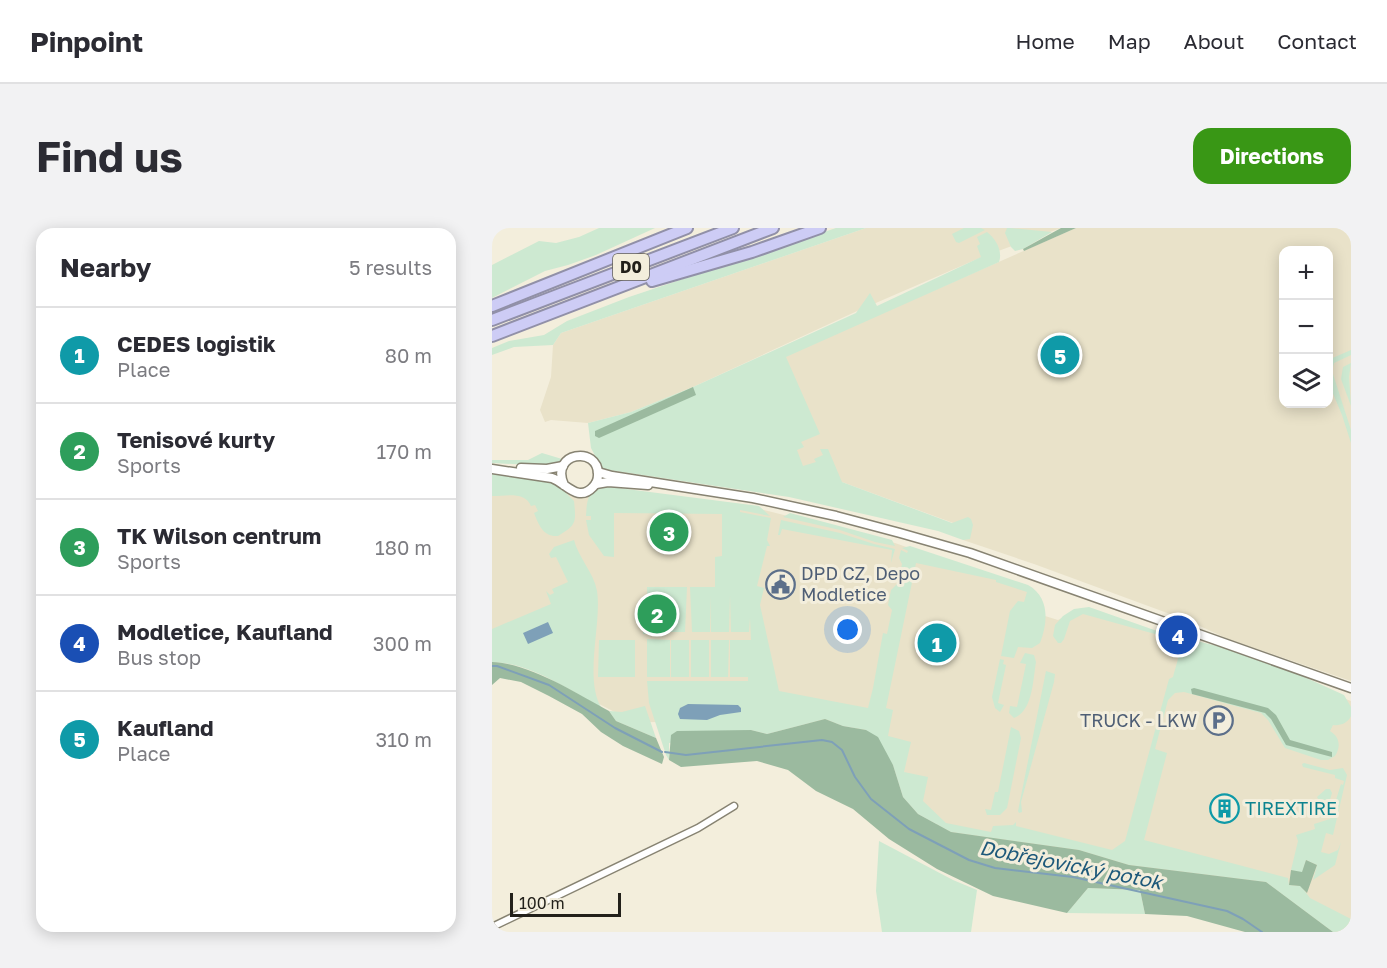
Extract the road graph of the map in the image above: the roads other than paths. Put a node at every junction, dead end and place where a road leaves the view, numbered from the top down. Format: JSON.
{"nodes":[{"id":1,"x":687,"y":228,"type":"edge"},
{"id":2,"x":733,"y":228,"type":"edge"},
{"id":3,"x":773,"y":228,"type":"edge"},
{"id":4,"x":820,"y":228,"type":"edge"},
{"id":5,"x":576,"y":303,"type":"junction"},
{"id":6,"x":492,"y":306,"type":"edge"},
{"id":7,"x":492,"y":320,"type":"edge"},
{"id":8,"x":492,"y":336,"type":"edge"},
{"id":9,"x":562,"y":466,"type":"junction"},
{"id":10,"x":492,"y":468,"type":"edge"},
{"id":11,"x":598,"y":472,"type":"junction"},
{"id":12,"x":596,"y":484,"type":"junction"},
{"id":13,"x":564,"y":485,"type":"junction"},
{"id":14,"x":678,"y":487,"type":"junction"},
{"id":15,"x":1351,"y":688,"type":"edge"},
{"id":16,"x":734,"y":806,"type":"dead end"},
{"id":17,"x":492,"y":927,"type":"edge"}],
"edges":[{"from":1,"to":6,"type":"highway"},
{"from":2,"to":7,"type":"highway","number":"D0"},
{"from":3,"to":5,"type":"highway","number":"D0"},
{"from":4,"to":5,"type":"highway","number":"D0"},
{"from":5,"to":8,"type":"highway","number":"D0"},
{"from":9,"to":10,"type":"main road"},
{"from":9,"to":11,"type":"main road"},
{"from":9,"to":13,"type":"main road"},
{"from":10,"to":13,"type":"main road"},
{"from":11,"to":12,"type":"main road"},
{"from":11,"to":14,"type":"main road"},
{"from":12,"to":13,"type":"main road"},
{"from":12,"to":14,"type":"main road"},
{"from":14,"to":15,"type":"main road"},
{"from":16,"to":17,"type":"street"}]}
